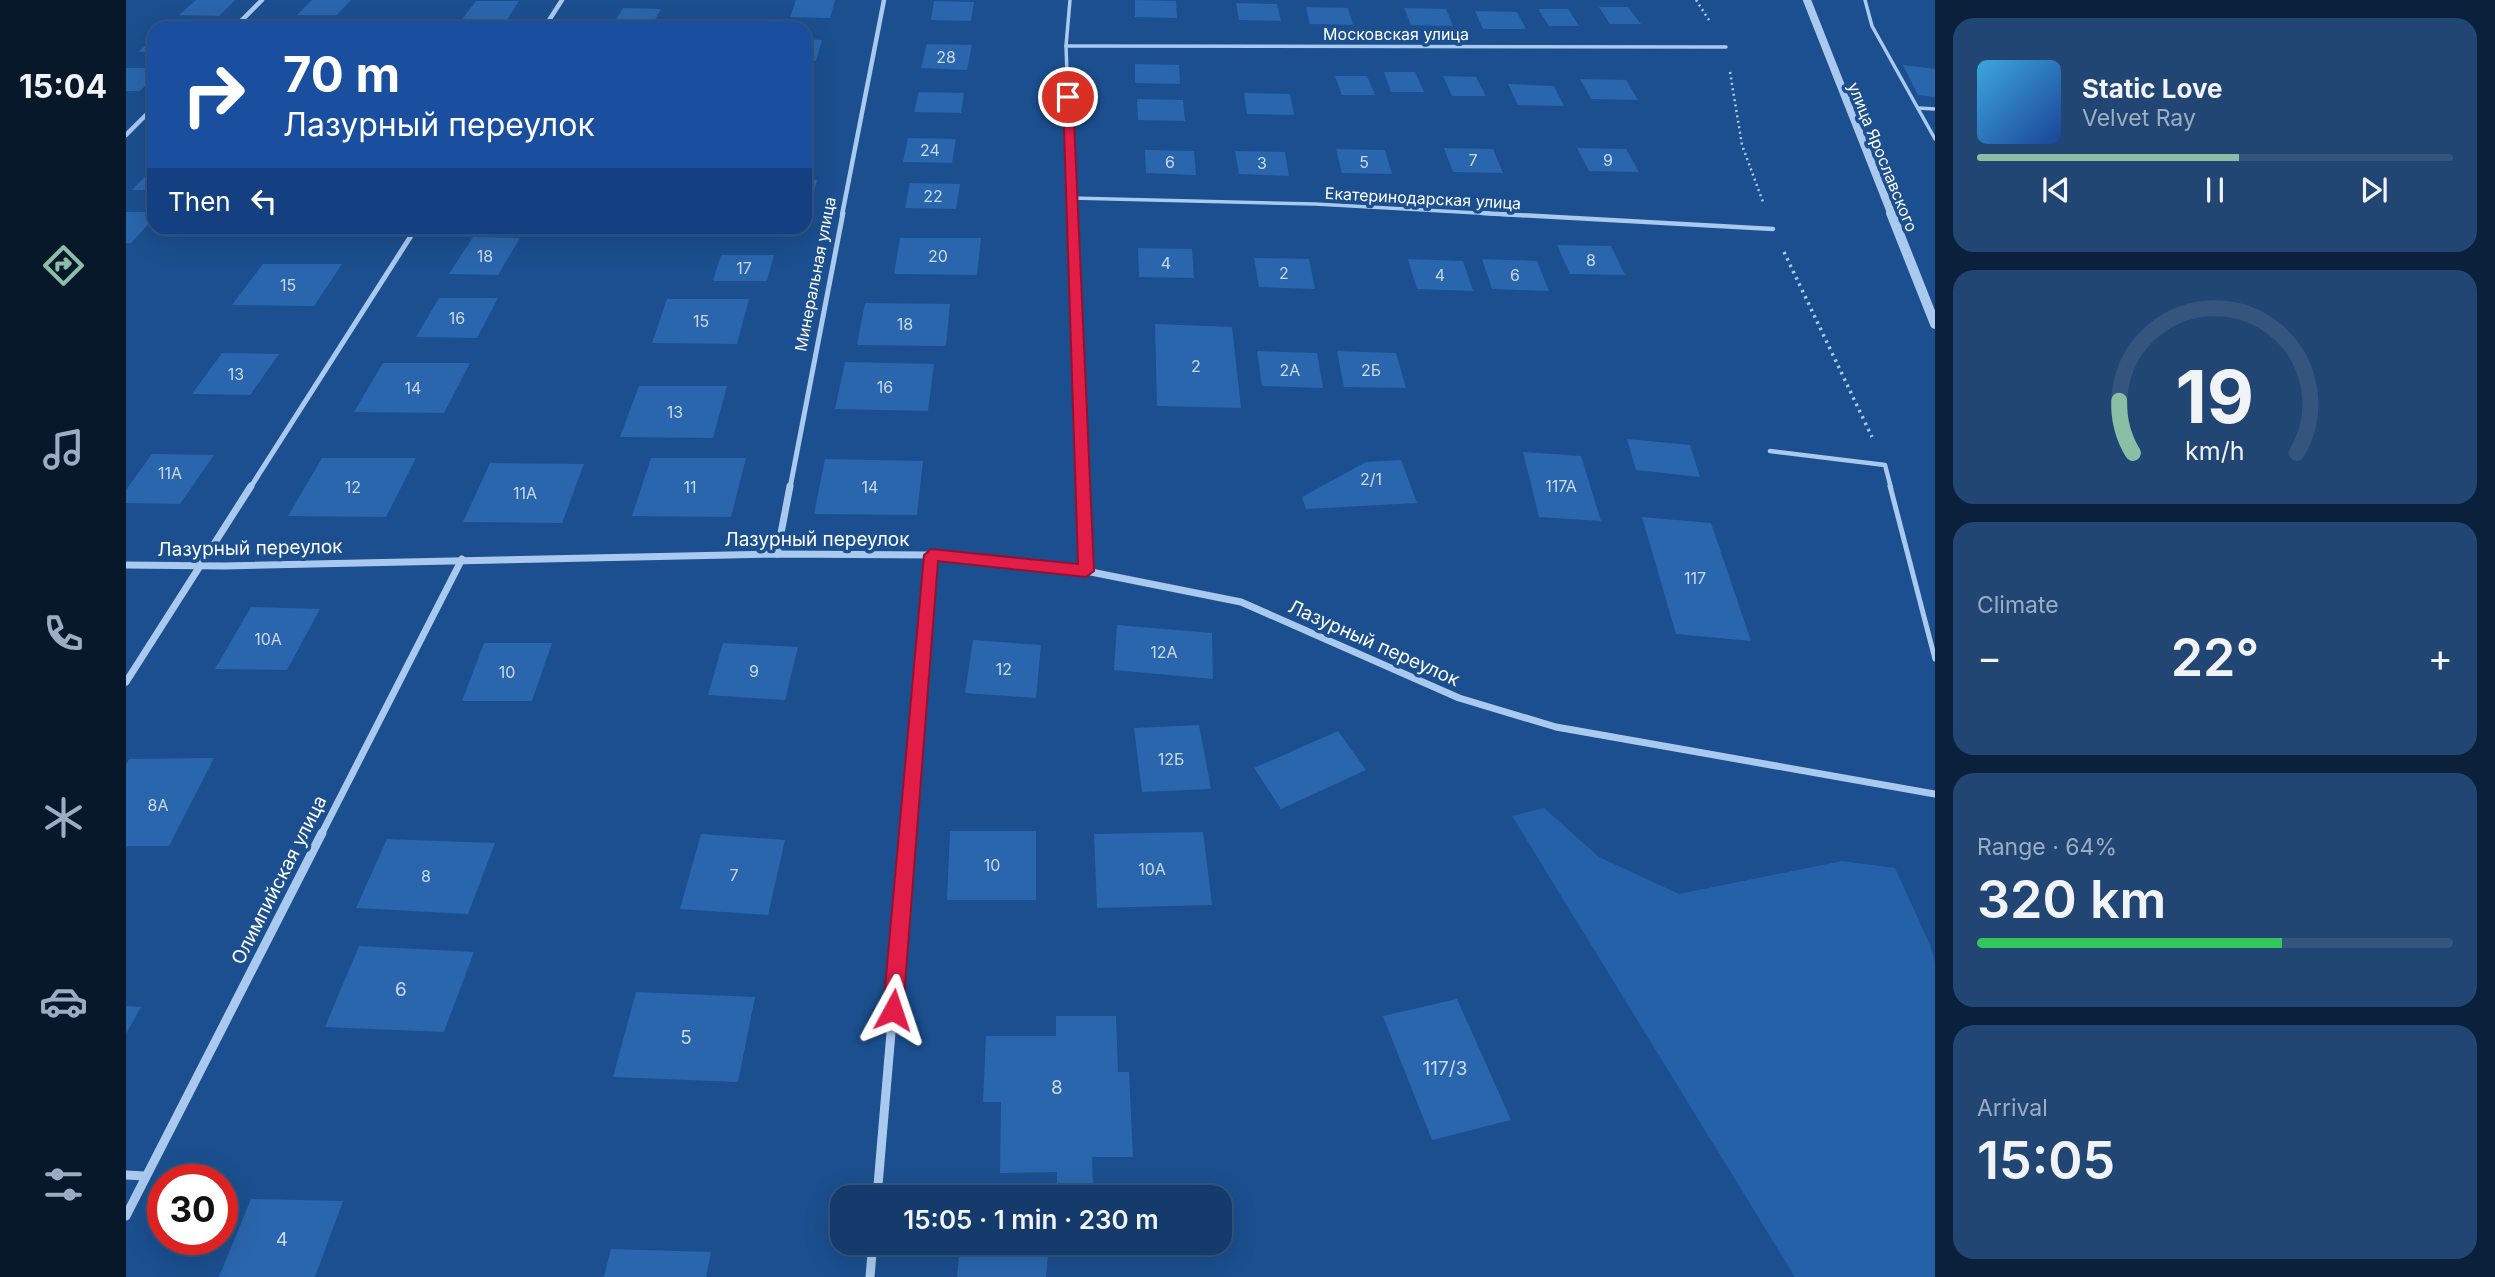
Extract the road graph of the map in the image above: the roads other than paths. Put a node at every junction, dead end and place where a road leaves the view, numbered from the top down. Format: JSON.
{"nodes":[{"id":1,"x":262,"y":0,"type":"edge"},
{"id":2,"x":562,"y":0,"type":"edge"},
{"id":3,"x":884,"y":0,"type":"edge"},
{"id":4,"x":1070,"y":0,"type":"edge"},
{"id":5,"x":1807,"y":0,"type":"edge"},
{"id":6,"x":1865,"y":0,"type":"edge"},
{"id":7,"x":241,"y":21,"type":"edge"},
{"id":8,"x":548,"y":21,"type":"edge"},
{"id":9,"x":1066,"y":47,"type":"junction"},
{"id":10,"x":1726,"y":47,"type":"dead end"},
{"id":11,"x":1919,"y":107,"type":"junction"},
{"id":12,"x":1935,"y":109,"type":"edge"},
{"id":13,"x":147,"y":114,"type":"edge"},
{"id":14,"x":126,"y":135,"type":"edge"},
{"id":15,"x":1935,"y":139,"type":"edge"},
{"id":16,"x":1071,"y":198,"type":"junction"},
{"id":17,"x":1773,"y":229,"type":"dead end"},
{"id":18,"x":411,"y":235,"type":"edge"},
{"id":19,"x":1935,"y":324,"type":"edge"},
{"id":20,"x":1770,"y":450,"type":"dead end"},
{"id":21,"x":777,"y":554,"type":"junction"},
{"id":22,"x":931,"y":555,"type":"junction"},
{"id":23,"x":462,"y":559,"type":"junction"},
{"id":24,"x":126,"y":565,"type":"edge"},
{"id":25,"x":198,"y":566,"type":"junction"},
{"id":26,"x":1086,"y":571,"type":"junction"},
{"id":27,"x":1935,"y":659,"type":"edge"},
{"id":28,"x":126,"y":682,"type":"edge"},
{"id":29,"x":1935,"y":794,"type":"edge"},
{"id":30,"x":126,"y":1175,"type":"edge"},
{"id":31,"x":145,"y":1176,"type":"junction"},
{"id":32,"x":878,"y":1185,"type":"edge"},
{"id":33,"x":126,"y":1216,"type":"edge"},
{"id":34,"x":872,"y":1255,"type":"edge"},
{"id":35,"x":870,"y":1277,"type":"edge"}],
"edges":[{"from":1,"to":7,"type":"street"},
{"from":2,"to":8,"type":"street"},
{"from":3,"to":21,"type":"street","name":"Минеральная улица"},
{"from":4,"to":9,"type":"lane"},
{"from":5,"to":19,"type":"street","name":"улица Ярославского"},
{"from":6,"to":11,"type":"lane"},
{"from":9,"to":10,"type":"lane","name":"Московская улица"},
{"from":9,"to":16,"type":"lane"},
{"from":11,"to":12,"type":"lane"},
{"from":11,"to":15,"type":"lane"},
{"from":13,"to":14,"type":"street"},
{"from":16,"to":17,"type":"lane","name":"Екатеринодарская улица"},
{"from":16,"to":26,"type":"lane"},
{"from":18,"to":25,"type":"street"},
{"from":20,"to":27,"type":"lane"},
{"from":21,"to":22,"type":"street","name":"Лазурный переулок"},
{"from":21,"to":23,"type":"street","name":"Лазурный переулок"},
{"from":22,"to":26,"type":"street","name":"Лазурный переулок"},
{"from":22,"to":32,"type":"street"},
{"from":23,"to":25,"type":"street","name":"Лазурный переулок"},
{"from":23,"to":31,"type":"street","name":"Олимпийская улица"},
{"from":24,"to":25,"type":"street","name":"Лазурный переулок"},
{"from":25,"to":28,"type":"street"},
{"from":26,"to":29,"type":"street","name":"Лазурный переулок"},
{"from":30,"to":31,"type":"street"},
{"from":31,"to":33,"type":"street","name":"Олимпийская улица"},
{"from":34,"to":35,"type":"street"}]}
